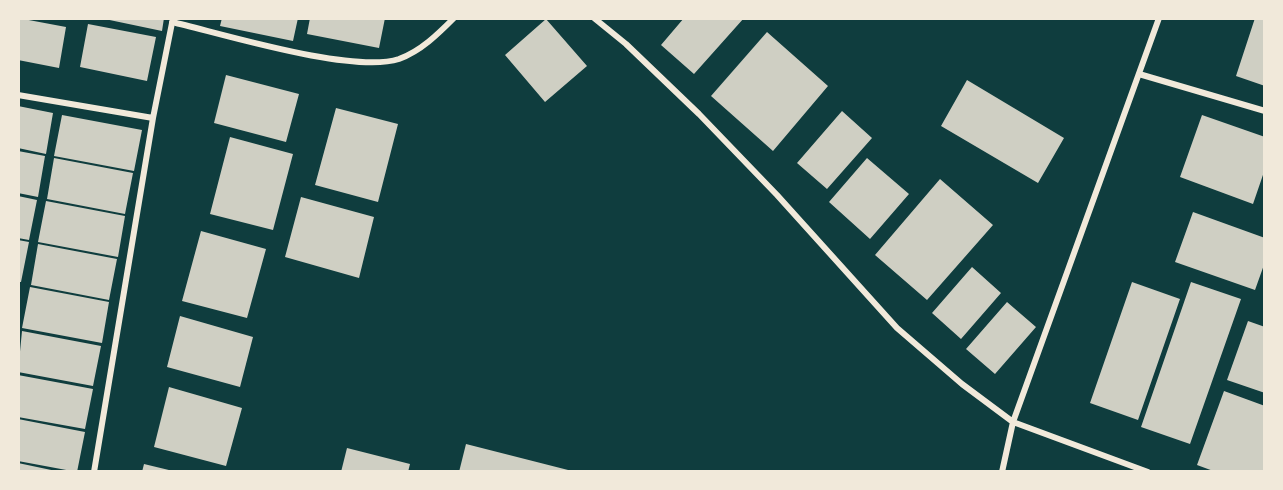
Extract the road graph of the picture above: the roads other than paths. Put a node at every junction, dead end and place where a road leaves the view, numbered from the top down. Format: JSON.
{"nodes":[{"id":1,"x":454,"y":18,"type":"edge"},
{"id":2,"x":594,"y":18,"type":"edge"},
{"id":3,"x":1159,"y":18,"type":"edge"},
{"id":4,"x":173,"y":20,"type":"edge"},
{"id":5,"x":1139,"y":74,"type":"junction"},
{"id":6,"x":18,"y":95,"type":"edge"},
{"id":7,"x":1265,"y":111,"type":"edge"},
{"id":8,"x":153,"y":118,"type":"junction"},
{"id":9,"x":1013,"y":422,"type":"junction"},
{"id":10,"x":94,"y":472,"type":"edge"},
{"id":11,"x":1002,"y":472,"type":"edge"},
{"id":12,"x":1148,"y":472,"type":"edge"}],
"edges":[{"from":1,"to":4,"type":"street"},
{"from":2,"to":9,"type":"street"},
{"from":3,"to":5,"type":"street"},
{"from":4,"to":8,"type":"street"},
{"from":5,"to":7,"type":"street"},
{"from":5,"to":9,"type":"street"},
{"from":6,"to":8,"type":"street"},
{"from":8,"to":10,"type":"street"},
{"from":9,"to":11,"type":"street"},
{"from":9,"to":12,"type":"street"}]}
